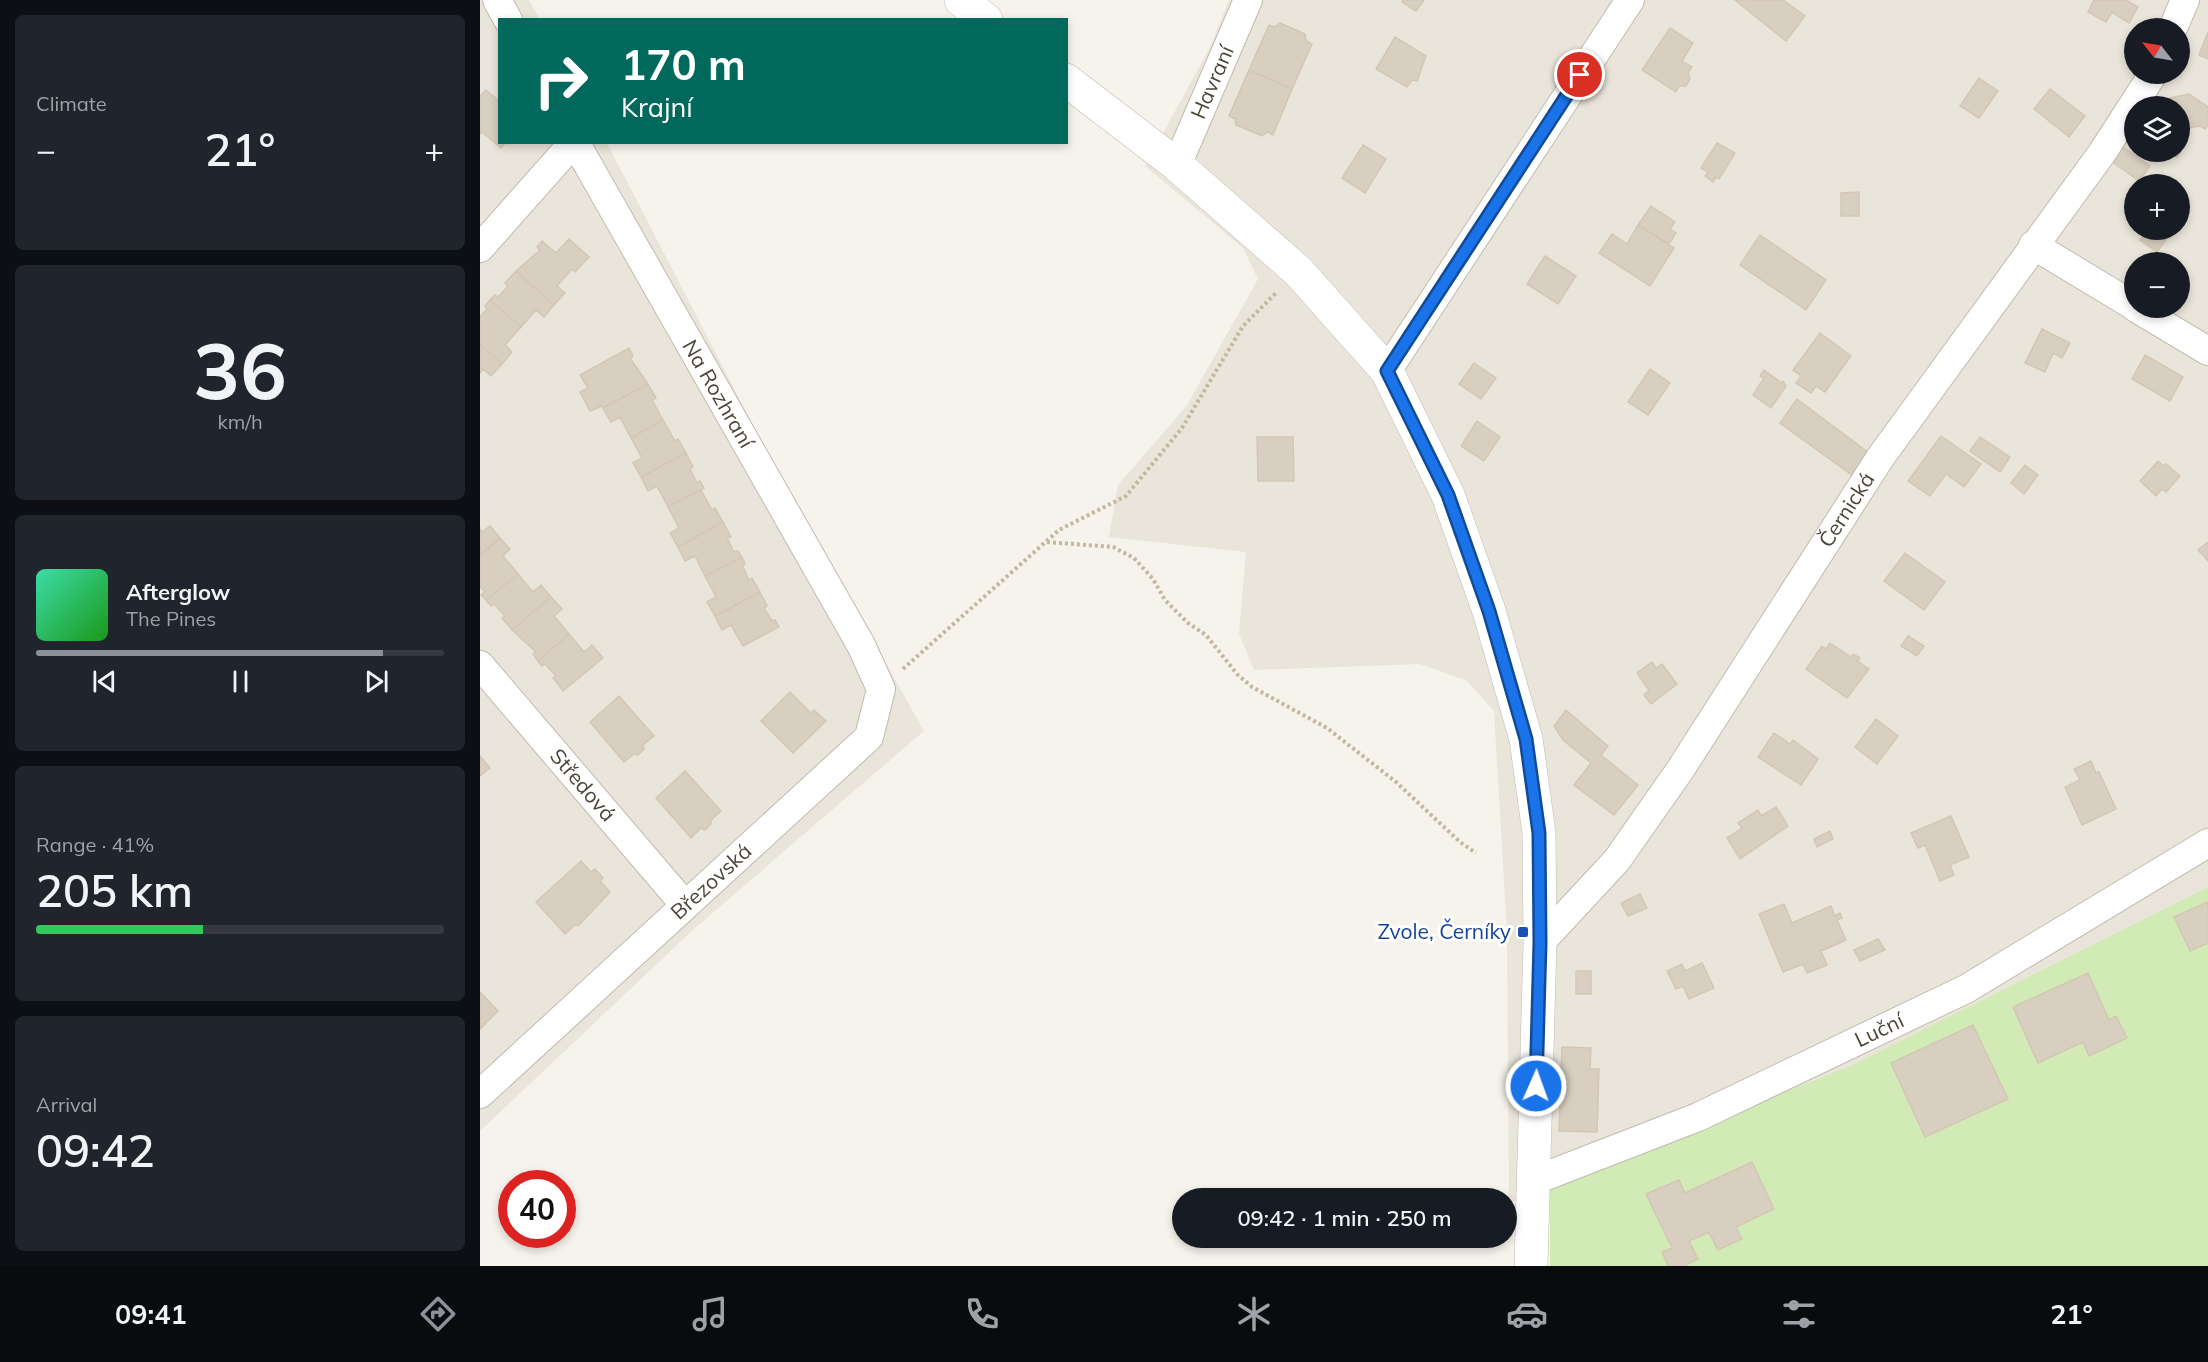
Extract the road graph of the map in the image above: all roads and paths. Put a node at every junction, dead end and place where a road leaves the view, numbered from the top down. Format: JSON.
{"nodes":[{"id":1,"x":497,"y":0,"type":"edge"},
{"id":2,"x":961,"y":0,"type":"edge"},
{"id":3,"x":1248,"y":0,"type":"edge"},
{"id":4,"x":1630,"y":0,"type":"edge"},
{"id":5,"x":2185,"y":0,"type":"edge"},
{"id":6,"x":507,"y":18,"type":"edge"},
{"id":7,"x":984,"y":18,"type":"edge"},
{"id":8,"x":2177,"y":18,"type":"edge"},
{"id":9,"x":1068,"y":82,"type":"edge"},
{"id":10,"x":2147,"y":84,"type":"edge"},
{"id":11,"x":572,"y":144,"type":"edge"},
{"id":12,"x":575,"y":144,"type":"edge"},
{"id":13,"x":1177,"y":165,"type":"junction"},
{"id":14,"x":2033,"y":245,"type":"junction"},
{"id":15,"x":480,"y":248,"type":"edge"},
{"id":16,"x":1298,"y":272,"type":"junction"},
{"id":17,"x":2124,"y":300,"type":"edge"},
{"id":18,"x":2153,"y":318,"type":"edge"},
{"id":19,"x":2208,"y":351,"type":"edge"},
{"id":20,"x":1387,"y":371,"type":"junction"},
{"id":21,"x":1046,"y":542,"type":"junction"},
{"id":22,"x":480,"y":665,"type":"edge"},
{"id":23,"x":881,"y":689,"type":"junction"},
{"id":24,"x":2208,"y":843,"type":"edge"},
{"id":25,"x":1476,"y":853,"type":"dead end"},
{"id":26,"x":684,"y":904,"type":"junction"},
{"id":27,"x":1540,"y":943,"type":"junction"},
{"id":28,"x":480,"y":1094,"type":"edge"},
{"id":29,"x":1533,"y":1181,"type":"junction"},
{"id":30,"x":1531,"y":1266,"type":"edge"}],
"edges":[{"from":1,"to":6,"type":"street"},
{"from":2,"to":7,"type":"street"},
{"from":3,"to":13,"type":"street","name":"Havraní"},
{"from":4,"to":20,"type":"street"},
{"from":5,"to":8,"type":"street"},
{"from":9,"to":13,"type":"street"},
{"from":10,"to":14,"type":"street","name":"Černická"},
{"from":11,"to":15,"type":"street"},
{"from":12,"to":23,"type":"street","name":"Na Rozhraní"},
{"from":13,"to":16,"type":"street"},
{"from":14,"to":17,"type":"street"},
{"from":14,"to":27,"type":"street","name":"Černická"},
{"from":16,"to":20,"type":"street"},
{"from":16,"to":21,"type":"path"},
{"from":18,"to":19,"type":"street"},
{"from":20,"to":27,"type":"street"},
{"from":21,"to":23,"type":"path"},
{"from":21,"to":25,"type":"path"},
{"from":22,"to":26,"type":"street","name":"Středová"},
{"from":23,"to":26,"type":"street","name":"Březovská"},
{"from":24,"to":29,"type":"street","name":"Luční"},
{"from":26,"to":28,"type":"street","name":"Březovská"},
{"from":27,"to":29,"type":"street"},
{"from":29,"to":30,"type":"street"}]}
